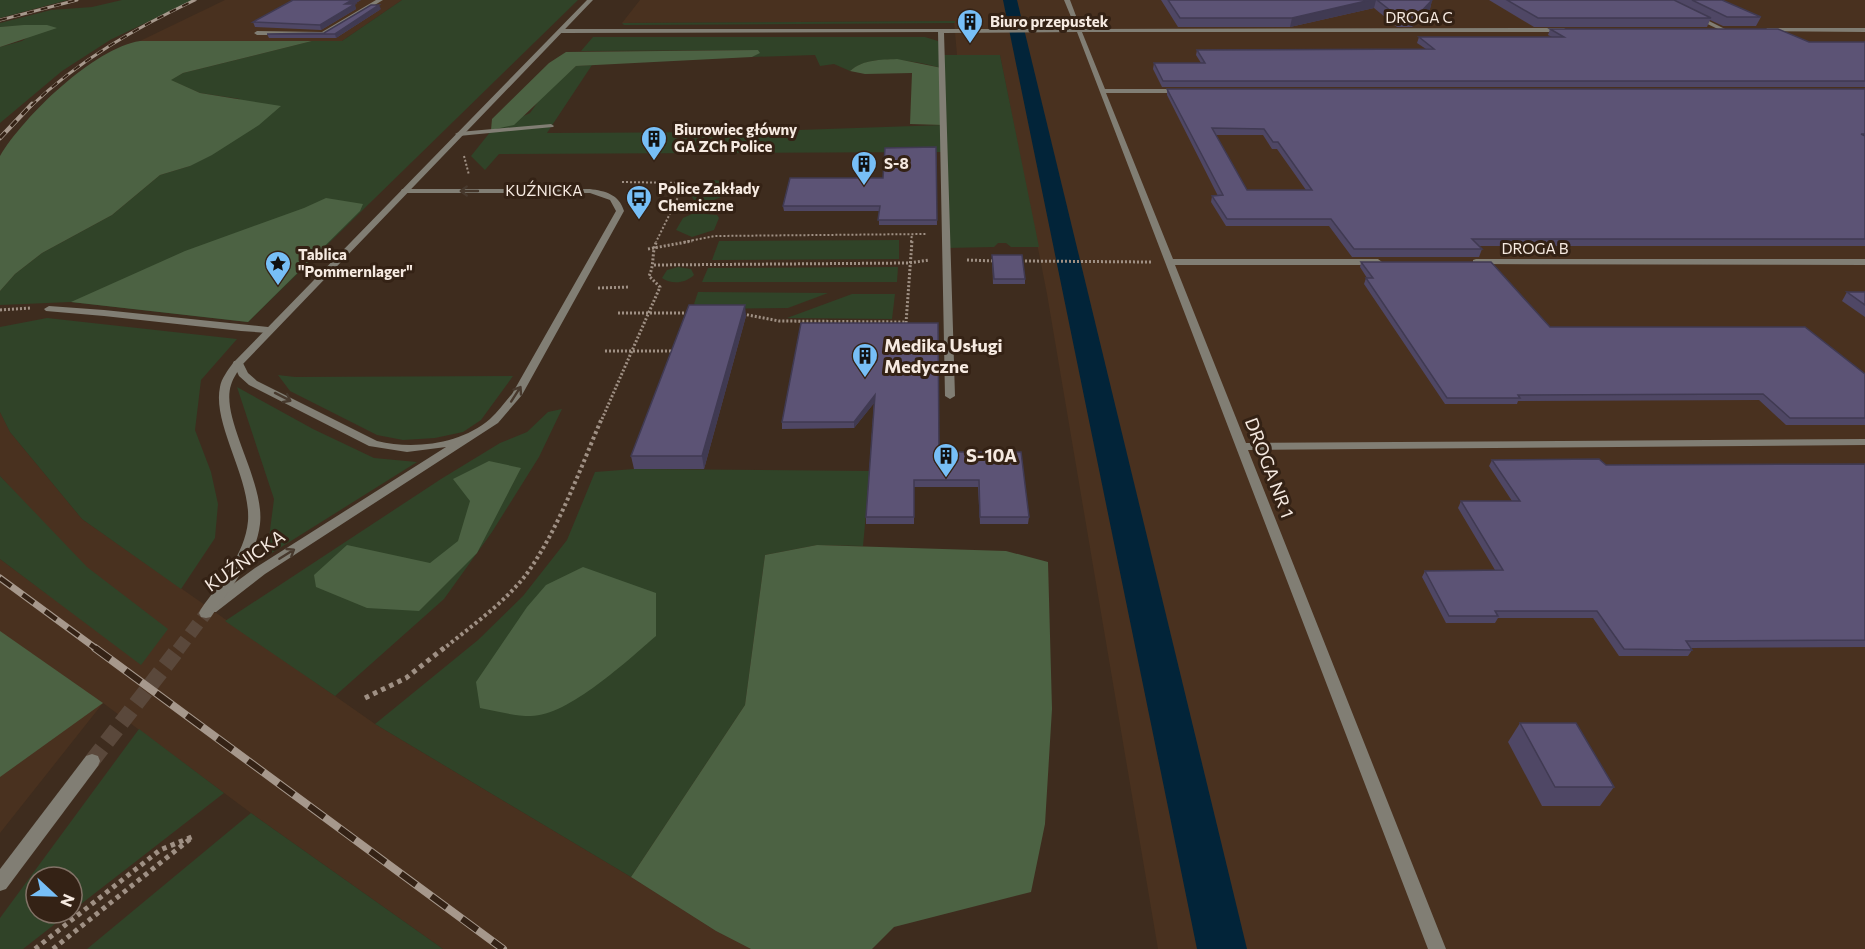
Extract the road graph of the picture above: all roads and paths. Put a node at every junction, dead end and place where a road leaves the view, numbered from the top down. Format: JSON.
{"nodes":[{"id":1,"x":380,"y":0,"type":"edge"},
{"id":2,"x":590,"y":0,"type":"edge"},
{"id":3,"x":1067,"y":0,"type":"edge"},
{"id":4,"x":1693,"y":15,"type":"edge"},
{"id":5,"x":1569,"y":30,"type":"edge"},
{"id":6,"x":1712,"y":30,"type":"edge"},
{"id":7,"x":1724,"y":30,"type":"junction"},
{"id":8,"x":1736,"y":30,"type":"edge"},
{"id":9,"x":1759,"y":30,"type":"edge"},
{"id":10,"x":1865,"y":30,"type":"edge"},
{"id":11,"x":561,"y":31,"type":"junction"},
{"id":12,"x":941,"y":31,"type":"junction"},
{"id":13,"x":1079,"y":31,"type":"junction"},
{"id":14,"x":257,"y":33,"type":"edge"},
{"id":15,"x":1103,"y":91,"type":"junction"},
{"id":16,"x":1186,"y":91,"type":"edge"},
{"id":17,"x":551,"y":126,"type":"dead end"},
{"id":18,"x":459,"y":134,"type":"junction"},
{"id":19,"x":638,"y":182,"type":"dead end"},
{"id":20,"x":405,"y":191,"type":"junction"},
{"id":21,"x":912,"y":234,"type":"junction"},
{"id":22,"x":946,"y":234,"type":"junction"},
{"id":23,"x":648,"y":249,"type":"dead end"},
{"id":24,"x":653,"y":249,"type":"junction"},
{"id":25,"x":947,"y":260,"type":"junction"},
{"id":26,"x":1000,"y":261,"type":"edge"},
{"id":27,"x":1010,"y":261,"type":"edge"},
{"id":28,"x":1170,"y":262,"type":"junction"},
{"id":29,"x":1386,"y":262,"type":"edge"},
{"id":30,"x":1469,"y":262,"type":"edge"},
{"id":31,"x":1865,"y":262,"type":"edge"},
{"id":32,"x":909,"y":263,"type":"junction"},
{"id":33,"x":654,"y":265,"type":"junction"},
{"id":34,"x":630,"y":287,"type":"dead end"},
{"id":35,"x":575,"y":290,"type":"junction"},
{"id":36,"x":49,"y":309,"type":"joint"},
{"id":37,"x":0,"y":310,"type":"edge"},
{"id":38,"x":618,"y":313,"type":"dead end"},
{"id":39,"x":650,"y":313,"type":"junction"},
{"id":40,"x":695,"y":314,"type":"edge"},
{"id":41,"x":741,"y":314,"type":"edge"},
{"id":42,"x":906,"y":322,"type":"junction"},
{"id":43,"x":906,"y":329,"type":"edge"},
{"id":44,"x":268,"y":330,"type":"junction"},
{"id":45,"x":605,"y":351,"type":"dead end"},
{"id":46,"x":633,"y":351,"type":"junction"},
{"id":47,"x":678,"y":351,"type":"edge"},
{"id":48,"x":238,"y":363,"type":"junction"},
{"id":49,"x":950,"y":396,"type":"dead end"},
{"id":50,"x":475,"y":435,"type":"junction"},
{"id":51,"x":1865,"y":442,"type":"edge"},
{"id":52,"x":1241,"y":447,"type":"junction"},
{"id":53,"x":365,"y":698,"type":"dead end"},
{"id":54,"x":92,"y":761,"type":"tunnel mouth"},
{"id":55,"x":0,"y":883,"type":"edge"},
{"id":56,"x":34,"y":949,"type":"edge"},
{"id":57,"x":52,"y":949,"type":"edge"},
{"id":58,"x":1437,"y":949,"type":"edge"}],
"edges":[{"from":1,"to":14,"type":"street"},
{"from":2,"to":11,"type":"street","name":"KUŹNICKA"},
{"from":3,"to":13,"type":"street","name":"DROGA NR 1"},
{"from":4,"to":7,"type":"street"},
{"from":5,"to":13,"type":"street","name":"DROGA C"},
{"from":6,"to":7,"type":"street"},
{"from":7,"to":8,"type":"street"},
{"from":9,"to":10,"type":"street"},
{"from":11,"to":12,"type":"street","name":"DROGA C"},
{"from":11,"to":18,"type":"street","name":"KUŹNICKA"},
{"from":12,"to":13,"type":"street","name":"DROGA C"},
{"from":12,"to":22,"type":"street"},
{"from":13,"to":15,"type":"street","name":"DROGA NR 1"},
{"from":15,"to":16,"type":"street"},
{"from":15,"to":28,"type":"street","name":"DROGA NR 1"},
{"from":17,"to":18,"type":"street"},
{"from":18,"to":20,"type":"street","name":"KUŹNICKA"},
{"from":19,"to":24,"type":"path"},
{"from":35,"to":20,"type":"street","name":"KUŹNICKA","one_way":true},
{"from":20,"to":44,"type":"street","name":"KUŹNICKA"},
{"from":21,"to":22,"type":"path"},
{"from":21,"to":24,"type":"path"},
{"from":21,"to":32,"type":"path"},
{"from":22,"to":25,"type":"street"},
{"from":23,"to":24,"type":"path"},
{"from":24,"to":33,"type":"path"},
{"from":25,"to":26,"type":"path"},
{"from":25,"to":32,"type":"path"},
{"from":25,"to":49,"type":"street"},
{"from":27,"to":28,"type":"path"},
{"from":28,"to":29,"type":"street"},
{"from":28,"to":52,"type":"street","name":"DROGA NR 1"},
{"from":30,"to":31,"type":"street","name":"DROGA B"},
{"from":32,"to":33,"type":"path"},
{"from":32,"to":42,"type":"path"},
{"from":33,"to":39,"type":"path"},
{"from":34,"to":35,"type":"path"},
{"from":50,"to":35,"type":"street","name":"KUŹNICKA","one_way":true},
{"from":36,"to":37,"type":"path"},
{"from":36,"to":44,"type":"street"},
{"from":38,"to":39,"type":"path"},
{"from":39,"to":40,"type":"path"},
{"from":39,"to":46,"type":"path"},
{"from":41,"to":42,"type":"path"},
{"from":42,"to":43,"type":"path"},
{"from":44,"to":48,"type":"street","name":"KUŹNICKA"},
{"from":45,"to":46,"type":"path"},
{"from":46,"to":47,"type":"path"},
{"from":46,"to":53,"type":"path"},
{"from":48,"to":50,"type":"street","name":"KUŹNICKA","one_way":true},
{"from":48,"to":50,"type":"street","name":"KUŹNICKA","one_way":true},
{"from":51,"to":52,"type":"street"},
{"from":52,"to":58,"type":"street","name":"DROGA NR 1"},
{"from":54,"to":55,"type":"street"},
{"from":56,"to":57,"type":"path"}]}
